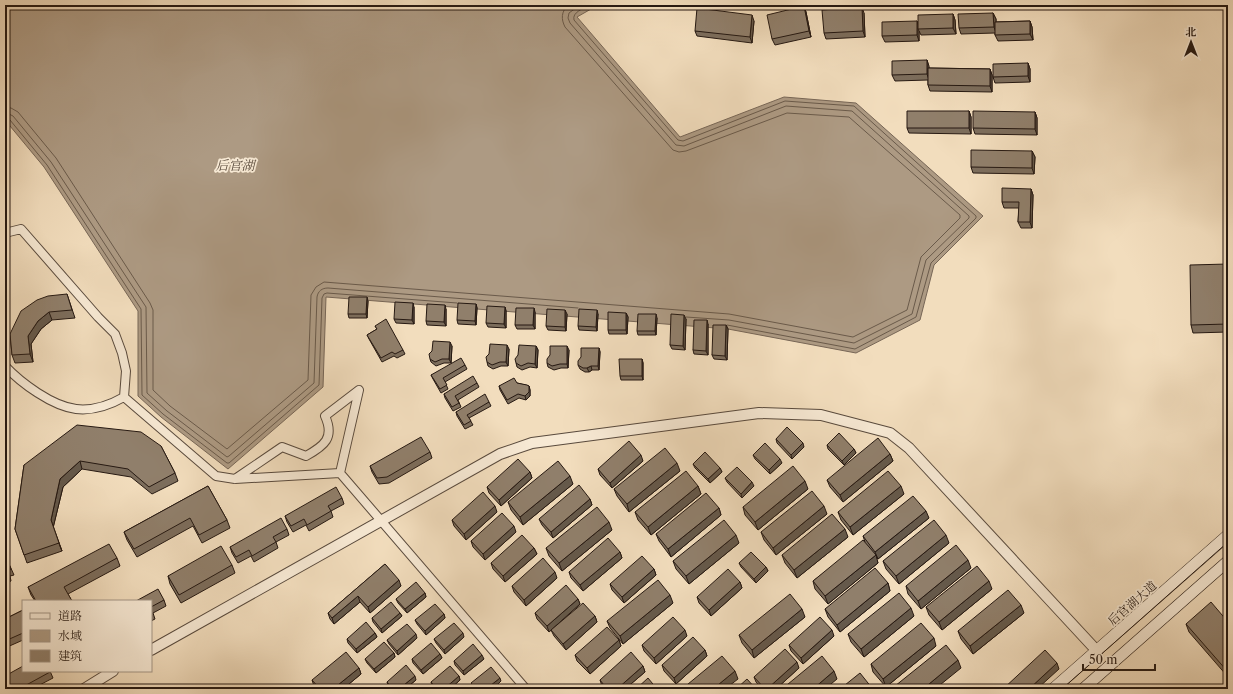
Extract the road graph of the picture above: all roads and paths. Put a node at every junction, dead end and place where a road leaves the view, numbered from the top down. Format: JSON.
{"nodes":[{"id":1,"x":5,"y":233,"type":"edge"},
{"id":2,"x":5,"y":366,"type":"edge"},
{"id":3,"x":124,"y":397,"type":"junction"},
{"id":4,"x":340,"y":473,"type":"junction"},
{"id":5,"x":235,"y":479,"type":"junction"},
{"id":6,"x":380,"y":520,"type":"junction"},
{"id":7,"x":1228,"y":535,"type":"edge"},
{"id":8,"x":1228,"y":561,"type":"edge"},
{"id":9,"x":152,"y":649,"type":"edge"},
{"id":10,"x":1097,"y":651,"type":"junction"},
{"id":11,"x":111,"y":672,"type":"edge"},
{"id":12,"x":84,"y":689,"type":"edge"},
{"id":13,"x":526,"y":689,"type":"edge"},
{"id":14,"x":1053,"y":689,"type":"edge"},
{"id":15,"x":1083,"y":689,"type":"edge"}],
"edges":[{"from":1,"to":3,"type":"street"},
{"from":2,"to":3,"type":"street"},
{"from":3,"to":5,"type":"street"},
{"from":4,"to":5,"type":"street"},
{"from":4,"to":5,"type":"street"},
{"from":4,"to":6,"type":"street"},
{"from":6,"to":9,"type":"street"},
{"from":6,"to":10,"type":"street"},
{"from":6,"to":13,"type":"street"},
{"from":7,"to":10,"type":"main road","name":"后官湖大道"},
{"from":8,"to":15,"type":"main road"},
{"from":10,"to":14,"type":"main road","name":"后官湖大道"},
{"from":11,"to":12,"type":"street"}]}
